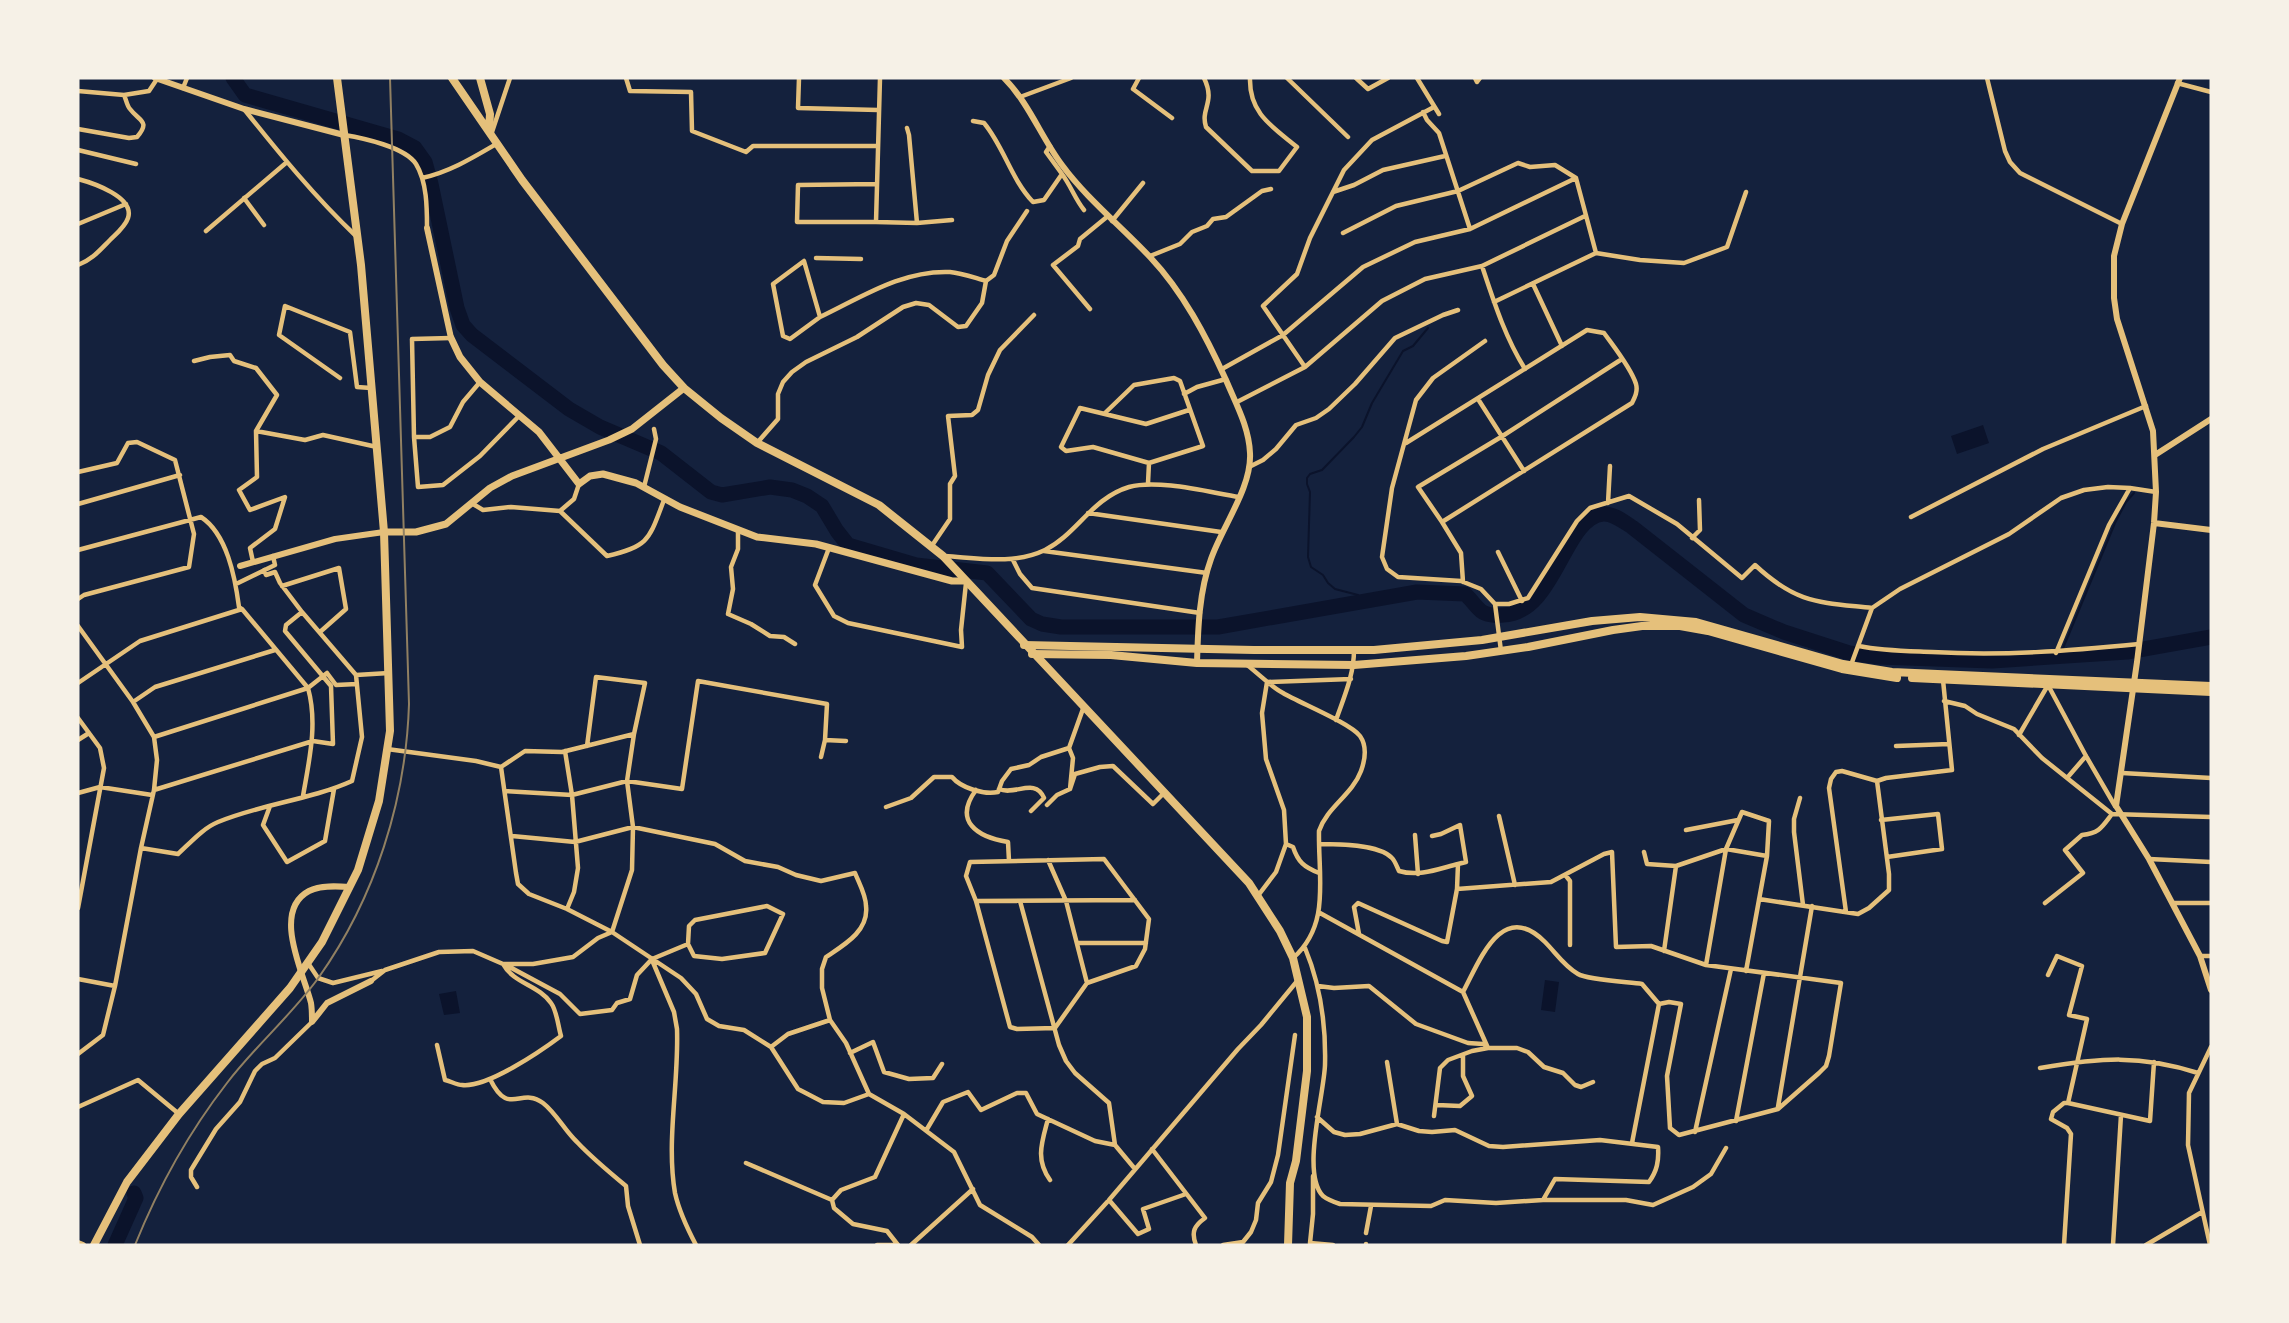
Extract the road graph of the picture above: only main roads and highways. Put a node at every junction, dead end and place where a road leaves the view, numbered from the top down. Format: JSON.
{"nodes":[{"id":1,"x":337,"y":78,"type":"edge"},
{"id":2,"x":480,"y":78,"type":"edge"},
{"id":3,"x":455,"y":80,"type":"edge"},
{"id":4,"x":490,"y":131,"type":"junction"},
{"id":5,"x":451,"y":338,"type":"road end"},
{"id":6,"x":684,"y":388,"type":"junction"},
{"id":7,"x":558,"y":458,"type":"junction"},
{"id":8,"x":384,"y":532,"type":"junction"},
{"id":9,"x":965,"y":581,"type":"junction"},
{"id":10,"x":1024,"y":645,"type":"junction"},
{"id":11,"x":1032,"y":654,"type":"junction"},
{"id":12,"x":1851,"y":665,"type":"junction"},
{"id":13,"x":2133,"y":686,"type":"junction"},
{"id":14,"x":2211,"y":686,"type":"edge"},
{"id":15,"x":2211,"y":692,"type":"edge"},
{"id":16,"x":94,"y":1245,"type":"edge"},
{"id":17,"x":1288,"y":1245,"type":"edge"}],
"edges":[{"from":1,"to":8,"type":"main road"},
{"from":2,"to":4,"type":"highway"},
{"from":3,"to":4,"type":"highway"},
{"from":4,"to":6,"type":"highway"},
{"from":5,"to":7,"type":"main road"},
{"from":6,"to":7,"type":"main road"},
{"from":6,"to":9,"type":"highway"},
{"from":7,"to":8,"type":"main road"},
{"from":7,"to":9,"type":"main road"},
{"from":8,"to":16,"type":"main road"},
{"from":9,"to":10,"type":"highway"},
{"from":10,"to":11,"type":"highway"},
{"from":10,"to":12,"type":"main road"},
{"from":11,"to":12,"type":"main road"},
{"from":11,"to":17,"type":"highway"},
{"from":12,"to":13,"type":"main road"},
{"from":12,"to":13,"type":"main road"},
{"from":13,"to":14,"type":"main road"},
{"from":13,"to":15,"type":"main road"}]}
